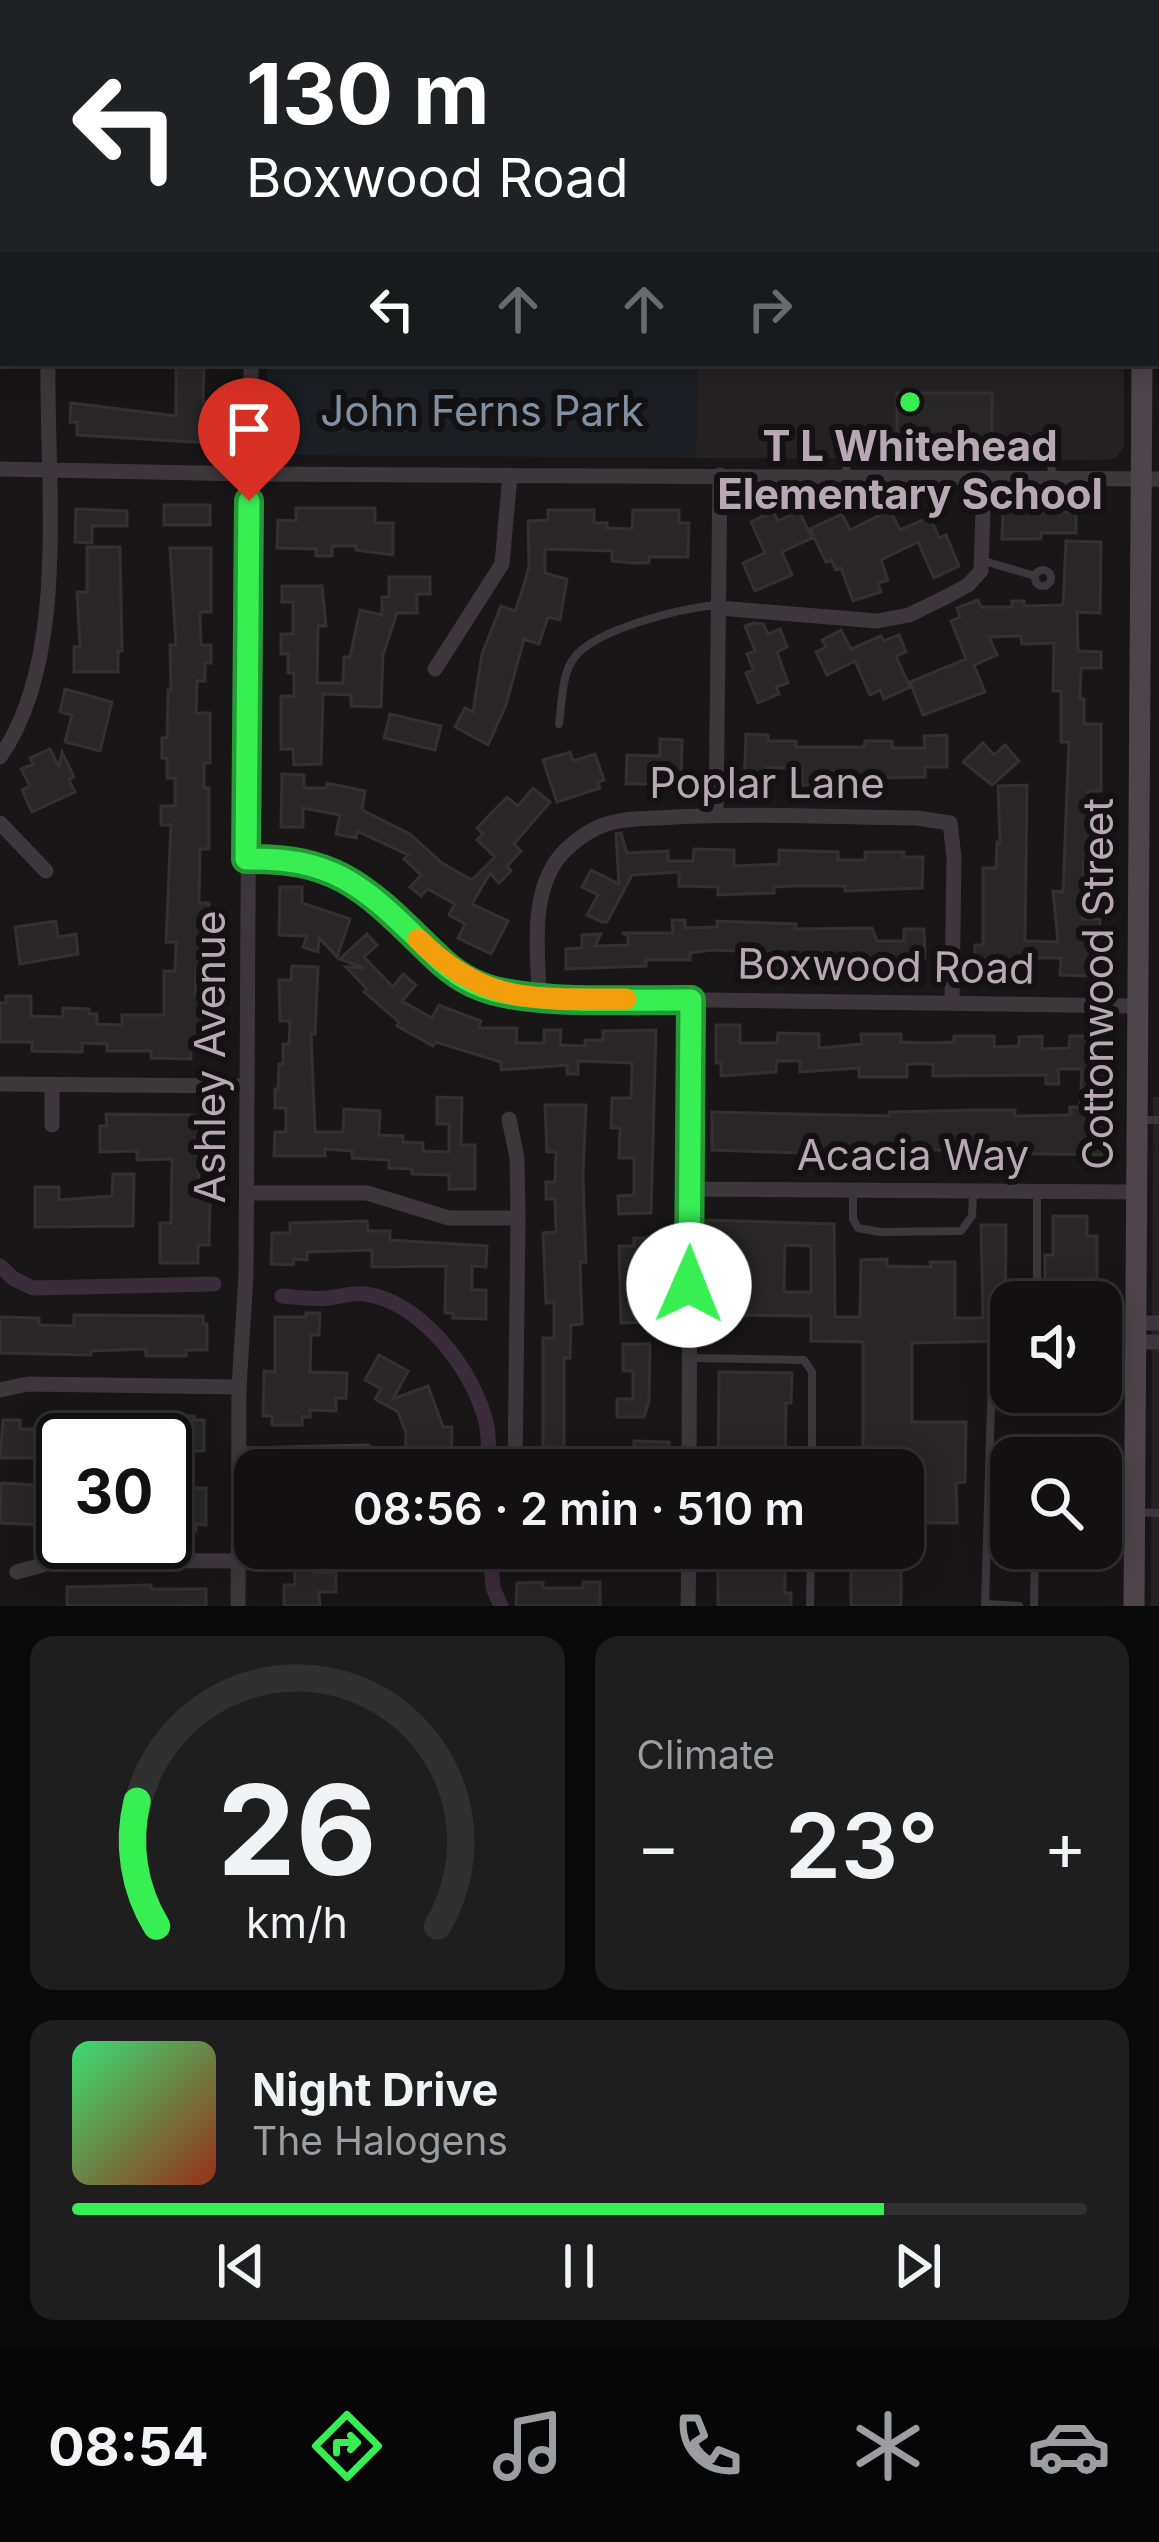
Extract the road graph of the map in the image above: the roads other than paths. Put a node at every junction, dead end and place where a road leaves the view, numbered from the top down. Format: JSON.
{"nodes":[{"id":1,"x":48,"y":366,"type":"edge"},
{"id":2,"x":251,"y":366,"type":"edge"},
{"id":3,"x":1142,"y":366,"type":"edge"},
{"id":4,"x":850,"y":444,"type":"dead end"},
{"id":5,"x":1050,"y":449,"type":"dead end"},
{"id":6,"x":0,"y":469,"type":"edge"},
{"id":7,"x":48,"y":471,"type":"junction"},
{"id":8,"x":249,"y":474,"type":"junction"},
{"id":9,"x":510,"y":475,"type":"junction"},
{"id":10,"x":720,"y":475,"type":"junction"},
{"id":11,"x":845,"y":476,"type":"junction"},
{"id":12,"x":984,"y":477,"type":"junction"},
{"id":13,"x":1052,"y":477,"type":"junction"},
{"id":14,"x":1150,"y":478,"type":"edge"},
{"id":15,"x":982,"y":560,"type":"junction"},
{"id":16,"x":1035,"y":577,"type":"dead end"},
{"id":17,"x":719,"y":606,"type":"junction"},
{"id":18,"x":436,"y":669,"type":"dead end"},
{"id":19,"x":559,"y":724,"type":"dead end"},
{"id":20,"x":1149,"y":741,"type":"edge"},
{"id":21,"x":0,"y":758,"type":"edge"},
{"id":22,"x":716,"y":815,"type":"junction"},
{"id":23,"x":0,"y":824,"type":"edge"},
{"id":24,"x":246,"y":859,"type":"junction"},
{"id":25,"x":46,"y":872,"type":"dead end"},
{"id":26,"x":539,"y":996,"type":"junction"},
{"id":27,"x":691,"y":1000,"type":"junction"},
{"id":28,"x":952,"y":1002,"type":"junction"},
{"id":29,"x":1137,"y":1006,"type":"junction"},
{"id":30,"x":0,"y":1084,"type":"edge"},
{"id":31,"x":52,"y":1085,"type":"junction"},
{"id":32,"x":246,"y":1086,"type":"junction"},
{"id":33,"x":509,"y":1120,"type":"dead end"},
{"id":34,"x":1148,"y":1120,"type":"edge"},
{"id":35,"x":52,"y":1125,"type":"dead end"},
{"id":36,"x":690,"y":1189,"type":"junction"},
{"id":37,"x":854,"y":1190,"type":"junction"},
{"id":38,"x":973,"y":1190,"type":"junction"},
{"id":39,"x":1037,"y":1191,"type":"junction"},
{"id":40,"x":1136,"y":1192,"type":"junction"},
{"id":41,"x":247,"y":1193,"type":"junction"},
{"id":42,"x":518,"y":1218,"type":"junction"},
{"id":43,"x":1037,"y":1281,"type":"edge"},
{"id":44,"x":1159,"y":1323,"type":"edge"},
{"id":45,"x":1135,"y":1333,"type":"junction"},
{"id":46,"x":1159,"y":1342,"type":"edge"},
{"id":47,"x":688,"y":1358,"type":"junction"},
{"id":48,"x":1122,"y":1384,"type":"edge"},
{"id":49,"x":1136,"y":1384,"type":"junction"},
{"id":50,"x":239,"y":1387,"type":"junction"},
{"id":51,"x":0,"y":1390,"type":"edge"},
{"id":52,"x":991,"y":1413,"type":"edge"},
{"id":53,"x":239,"y":1449,"type":"edge"},
{"id":54,"x":515,"y":1449,"type":"edge"},
{"id":55,"x":689,"y":1449,"type":"edge"},
{"id":56,"x":812,"y":1449,"type":"edge"},
{"id":57,"x":1134,"y":1512,"type":"junction"},
{"id":58,"x":1159,"y":1513,"type":"edge"},
{"id":59,"x":987,"y":1543,"type":"junction"},
{"id":60,"x":990,"y":1543,"type":"edge"},
{"id":61,"x":1122,"y":1545,"type":"edge"},
{"id":62,"x":1134,"y":1545,"type":"junction"},
{"id":63,"x":234,"y":1561,"type":"edge"},
{"id":64,"x":238,"y":1569,"type":"edge"},
{"id":65,"x":689,"y":1569,"type":"edge"},
{"id":66,"x":811,"y":1569,"type":"edge"},
{"id":67,"x":1035,"y":1569,"type":"edge"},
{"id":68,"x":17,"y":1572,"type":"dead end"},
{"id":69,"x":238,"y":1606,"type":"edge"},
{"id":70,"x":688,"y":1606,"type":"edge"},
{"id":71,"x":810,"y":1606,"type":"edge"},
{"id":72,"x":1019,"y":1606,"type":"edge"},
{"id":73,"x":1034,"y":1606,"type":"edge"},
{"id":74,"x":1134,"y":1606,"type":"edge"}],
"edges":[{"from":1,"to":7,"type":"street"},
{"from":2,"to":8,"type":"street","name":"Ashley Avenue"},
{"from":3,"to":14,"type":"street","name":"Cottonwood Street"},
{"from":4,"to":11,"type":"lane"},
{"from":5,"to":13,"type":"lane"},
{"from":6,"to":7,"type":"street"},
{"from":7,"to":8,"type":"street"},
{"from":7,"to":21,"type":"street"},
{"from":8,"to":9,"type":"street"},
{"from":8,"to":24,"type":"street","name":"Ashley Avenue"},
{"from":9,"to":10,"type":"street"},
{"from":9,"to":18,"type":"street"},
{"from":10,"to":11,"type":"street"},
{"from":10,"to":17,"type":"street"},
{"from":11,"to":12,"type":"street"},
{"from":12,"to":13,"type":"street"},
{"from":12,"to":15,"type":"street"},
{"from":13,"to":14,"type":"street"},
{"from":14,"to":20,"type":"street","name":"Cottonwood Street"},
{"from":15,"to":16,"type":"lane"},
{"from":15,"to":17,"type":"street"},
{"from":17,"to":19,"type":"lane"},
{"from":17,"to":22,"type":"street"},
{"from":20,"to":29,"type":"street","name":"Cottonwood Street"},
{"from":22,"to":26,"type":"street","name":"Poplar Lane"},
{"from":22,"to":28,"type":"street","name":"Poplar Lane"},
{"from":23,"to":25,"type":"street"},
{"from":24,"to":26,"type":"street","name":"Boxwood Road"},
{"from":24,"to":32,"type":"street","name":"Ashley Avenue"},
{"from":26,"to":27,"type":"street","name":"Boxwood Road"},
{"from":27,"to":28,"type":"street","name":"Boxwood Road"},
{"from":27,"to":36,"type":"street"},
{"from":28,"to":29,"type":"street","name":"Boxwood Road"},
{"from":29,"to":34,"type":"street","name":"Cottonwood Street"},
{"from":30,"to":31,"type":"street"},
{"from":31,"to":32,"type":"street"},
{"from":31,"to":35,"type":"street"},
{"from":32,"to":41,"type":"street","name":"Ashley Avenue"},
{"from":33,"to":42,"type":"street"},
{"from":34,"to":40,"type":"street","name":"Cottonwood Street"},
{"from":36,"to":37,"type":"street","name":"Acacia Way"},
{"from":36,"to":47,"type":"street"},
{"from":37,"to":38,"type":"street","name":"Acacia Way"},
{"from":37,"to":38,"type":"lane"},
{"from":38,"to":39,"type":"street","name":"Acacia Way"},
{"from":39,"to":40,"type":"street","name":"Acacia Way"},
{"from":39,"to":43,"type":"lane"},
{"from":40,"to":45,"type":"street","name":"Cottonwood Street"},
{"from":41,"to":42,"type":"street"},
{"from":41,"to":50,"type":"street","name":"Ashley Avenue"},
{"from":42,"to":54,"type":"street"},
{"from":44,"to":45,"type":"street"},
{"from":45,"to":46,"type":"street"},
{"from":45,"to":49,"type":"street","name":"Cottonwood Street"},
{"from":47,"to":55,"type":"street"},
{"from":47,"to":56,"type":"lane"},
{"from":48,"to":49,"type":"lane"},
{"from":49,"to":57,"type":"street","name":"Cottonwood Street"},
{"from":50,"to":51,"type":"street"},
{"from":50,"to":53,"type":"street","name":"Ashley Avenue"},
{"from":52,"to":59,"type":"lane"},
{"from":57,"to":58,"type":"lane"},
{"from":57,"to":62,"type":"street","name":"Cottonwood Street"},
{"from":59,"to":60,"type":"lane"},
{"from":59,"to":72,"type":"lane"},
{"from":61,"to":62,"type":"lane"},
{"from":62,"to":74,"type":"street","name":"Cottonwood Street"},
{"from":63,"to":68,"type":"street"},
{"from":64,"to":69,"type":"street","name":"Ashley Avenue"},
{"from":65,"to":70,"type":"street"},
{"from":66,"to":71,"type":"lane"},
{"from":67,"to":73,"type":"lane"}]}
